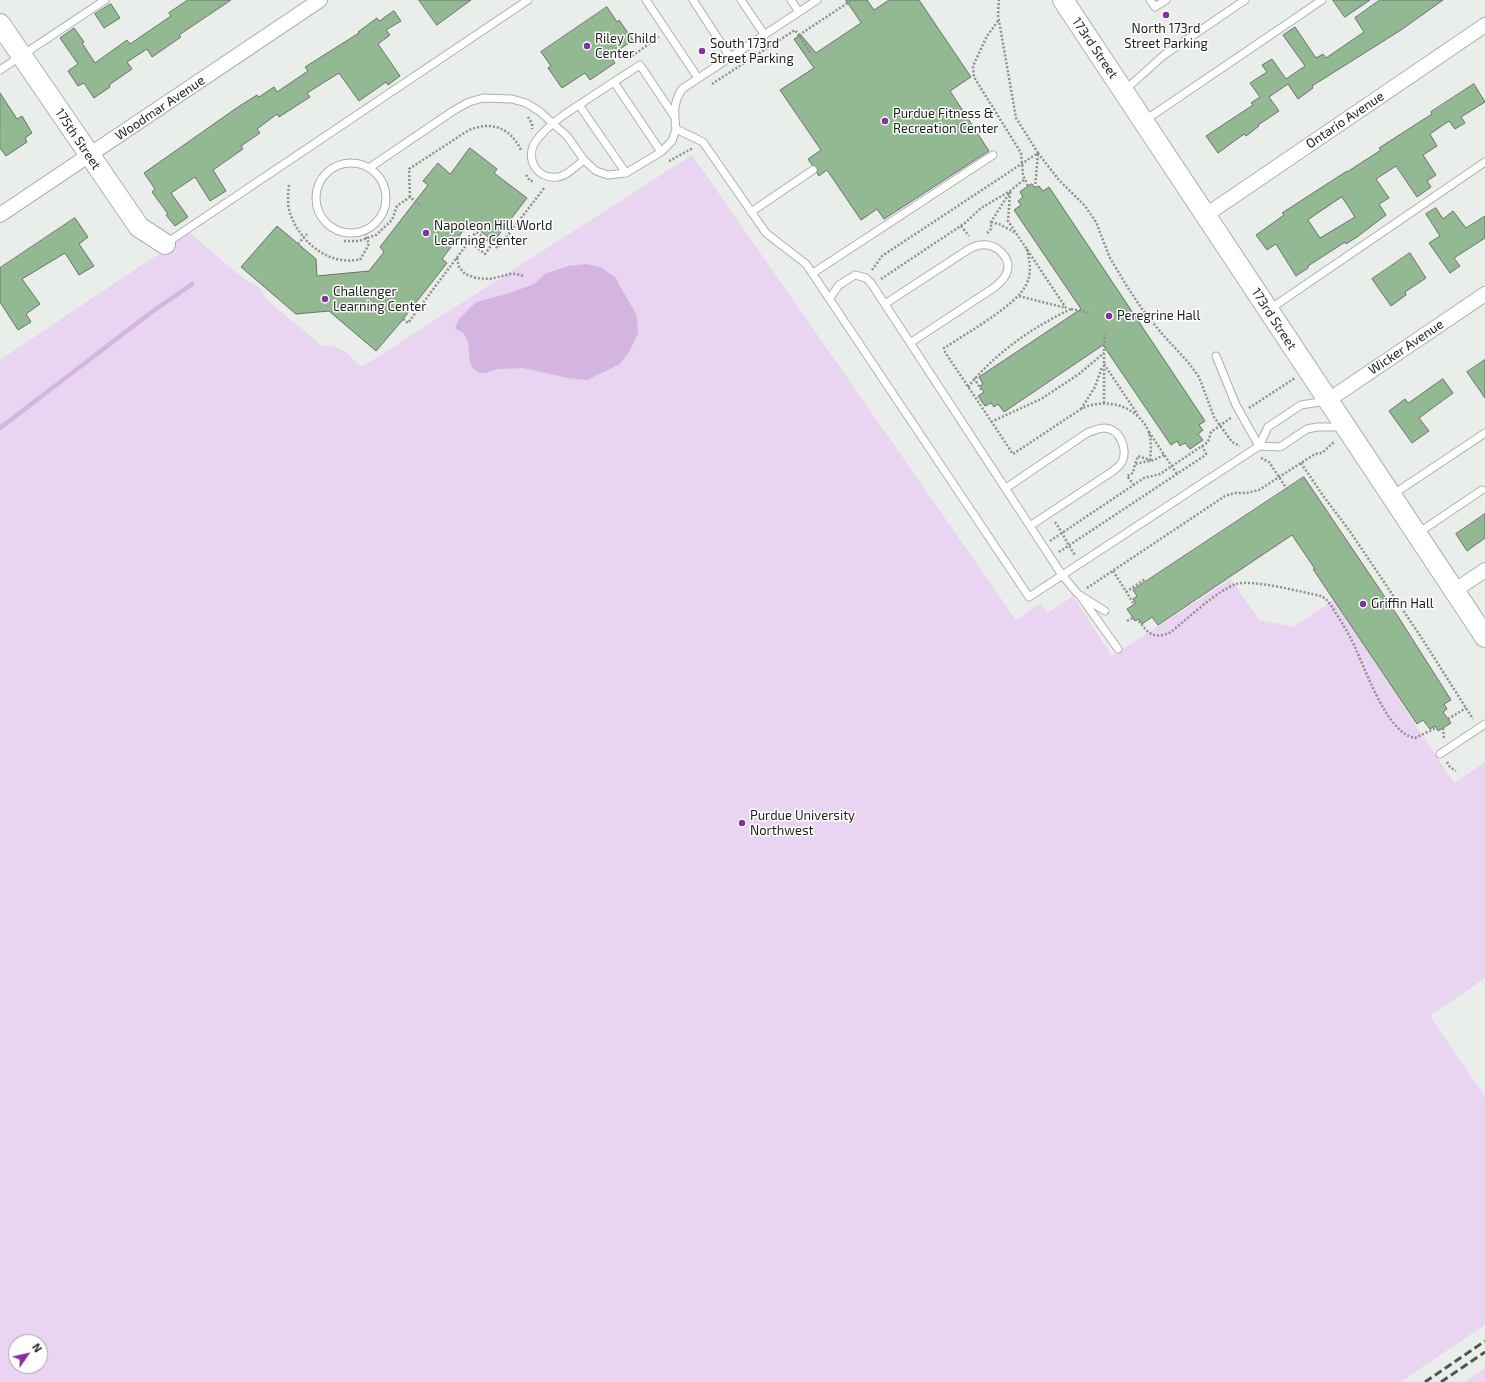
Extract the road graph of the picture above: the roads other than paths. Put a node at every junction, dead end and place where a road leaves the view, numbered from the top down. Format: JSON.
{"nodes":[{"id":1,"x":104,"y":0,"type":"edge"},
{"id":2,"x":320,"y":0,"type":"edge"},
{"id":3,"x":528,"y":0,"type":"edge"},
{"id":4,"x":646,"y":0,"type":"edge"},
{"id":5,"x":693,"y":0,"type":"edge"},
{"id":6,"x":741,"y":0,"type":"edge"},
{"id":7,"x":791,"y":0,"type":"edge"},
{"id":8,"x":817,"y":0,"type":"edge"},
{"id":9,"x":1063,"y":0,"type":"edge"},
{"id":10,"x":1150,"y":0,"type":"edge"},
{"id":11,"x":1166,"y":0,"type":"edge"},
{"id":12,"x":1245,"y":0,"type":"edge"},
{"id":13,"x":1322,"y":0,"type":"edge"},
{"id":14,"x":799,"y":12,"type":"junction"},
{"id":15,"x":0,"y":24,"type":"edge"},
{"id":16,"x":1485,"y":25,"type":"edge"},
{"id":17,"x":764,"y":34,"type":"junction"},
{"id":18,"x":22,"y":56,"type":"junction"},
{"id":19,"x":730,"y":57,"type":"junction"},
{"id":20,"x":0,"y":70,"type":"edge"},
{"id":21,"x":698,"y":78,"type":"junction"},
{"id":22,"x":614,"y":82,"type":"junction"},
{"id":23,"x":1124,"y":92,"type":"junction"},
{"id":24,"x":579,"y":105,"type":"junction"},
{"id":25,"x":674,"y":116,"type":"junction"},
{"id":26,"x":1143,"y":122,"type":"junction"},
{"id":27,"x":552,"y":123,"type":"junction"},
{"id":28,"x":676,"y":129,"type":"junction"},
{"id":29,"x":662,"y":152,"type":"junction"},
{"id":30,"x":89,"y":155,"type":"junction"},
{"id":31,"x":993,"y":155,"type":"dead end"},
{"id":32,"x":584,"y":160,"type":"junction"},
{"id":33,"x":1485,"y":162,"type":"edge"},
{"id":34,"x":369,"y":168,"type":"junction"},
{"id":35,"x":813,"y":170,"type":"dead end"},
{"id":36,"x":626,"y":173,"type":"junction"},
{"id":37,"x":751,"y":212,"type":"junction"},
{"id":38,"x":0,"y":215,"type":"edge"},
{"id":39,"x":1206,"y":216,"type":"junction"},
{"id":40,"x":165,"y":244,"type":"joint"},
{"id":41,"x":813,"y":273,"type":"junction"},
{"id":42,"x":1485,"y":294,"type":"edge"},
{"id":43,"x":830,"y":298,"type":"junction"},
{"id":44,"x":885,"y":304,"type":"junction"},
{"id":45,"x":1268,"y":310,"type":"junction"},
{"id":46,"x":910,"y":343,"type":"junction"},
{"id":47,"x":1216,"y":356,"type":"dead end"},
{"id":48,"x":1327,"y":401,"type":"junction"},
{"id":49,"x":1346,"y":428,"type":"junction"},
{"id":50,"x":1485,"y":433,"type":"edge"},
{"id":51,"x":1260,"y":446,"type":"junction"},
{"id":52,"x":1006,"y":488,"type":"junction"},
{"id":53,"x":1482,"y":490,"type":"dead end"},
{"id":54,"x":1391,"y":496,"type":"junction"},
{"id":55,"x":1030,"y":526,"type":"junction"},
{"id":56,"x":1416,"y":534,"type":"junction"},
{"id":57,"x":1485,"y":570,"type":"edge"},
{"id":58,"x":1062,"y":575,"type":"junction"},
{"id":59,"x":1454,"y":591,"type":"junction"},
{"id":60,"x":1078,"y":594,"type":"junction"},
{"id":61,"x":1105,"y":610,"type":"dead end"},
{"id":62,"x":1485,"y":637,"type":"edge"},
{"id":63,"x":1118,"y":649,"type":"dead end"},
{"id":64,"x":1482,"y":726,"type":"edge"},
{"id":65,"x":1440,"y":754,"type":"dead end"}],
"edges":[{"from":1,"to":18,"type":"lane"},
{"from":2,"to":30,"type":"street","name":"Woodmar Avenue"},
{"from":3,"to":40,"type":"lane"},
{"from":4,"to":21,"type":"lane"},
{"from":5,"to":19,"type":"lane"},
{"from":6,"to":17,"type":"lane"},
{"from":7,"to":14,"type":"lane"},
{"from":8,"to":14,"type":"lane"},
{"from":9,"to":23,"type":"street","name":"173rd Street"},
{"from":10,"to":11,"type":"lane"},
{"from":12,"to":23,"type":"lane"},
{"from":13,"to":26,"type":"lane"},
{"from":14,"to":17,"type":"lane"},
{"from":15,"to":18,"type":"street","name":"175th Street"},
{"from":16,"to":39,"type":"street","name":"Ontario Avenue"},
{"from":17,"to":19,"type":"lane"},
{"from":18,"to":20,"type":"lane"},
{"from":18,"to":30,"type":"street","name":"175th Street"},
{"from":19,"to":21,"type":"lane"},
{"from":21,"to":25,"type":"lane"},
{"from":22,"to":24,"type":"lane"},
{"from":22,"to":25,"type":"lane"},
{"from":22,"to":29,"type":"lane"},
{"from":23,"to":26,"type":"street","name":"173rd Street"},
{"from":24,"to":27,"type":"lane"},
{"from":24,"to":36,"type":"lane"},
{"from":25,"to":28,"type":"lane"},
{"from":26,"to":39,"type":"street","name":"173rd Street"},
{"from":27,"to":32,"type":"lane"},
{"from":27,"to":32,"type":"lane"},
{"from":27,"to":34,"type":"lane"},
{"from":28,"to":29,"type":"lane"},
{"from":28,"to":37,"type":"lane"},
{"from":29,"to":36,"type":"lane"},
{"from":30,"to":38,"type":"street","name":"Woodmar Avenue"},
{"from":30,"to":40,"type":"street","name":"175th Street"},
{"from":31,"to":41,"type":"lane"},
{"from":32,"to":36,"type":"lane"},
{"from":33,"to":45,"type":"lane"},
{"from":34,"to":34,"type":"lane"},
{"from":35,"to":37,"type":"lane"},
{"from":37,"to":41,"type":"lane"},
{"from":39,"to":45,"type":"street","name":"173rd Street"},
{"from":41,"to":43,"type":"lane"},
{"from":42,"to":48,"type":"street","name":"Wicker Avenue"},
{"from":43,"to":44,"type":"lane"},
{"from":43,"to":58,"type":"lane"},
{"from":44,"to":46,"type":"lane"},
{"from":44,"to":46,"type":"lane"},
{"from":45,"to":48,"type":"street","name":"173rd Street"},
{"from":46,"to":52,"type":"lane"},
{"from":47,"to":51,"type":"lane"},
{"from":48,"to":49,"type":"street","name":"173rd Street"},
{"from":48,"to":51,"type":"lane"},
{"from":49,"to":51,"type":"lane"},
{"from":49,"to":54,"type":"street","name":"173rd Street"},
{"from":50,"to":54,"type":"lane"},
{"from":51,"to":58,"type":"lane"},
{"from":52,"to":55,"type":"lane"},
{"from":52,"to":55,"type":"lane"},
{"from":53,"to":56,"type":"lane"},
{"from":54,"to":56,"type":"street","name":"173rd Street"},
{"from":55,"to":58,"type":"lane"},
{"from":56,"to":59,"type":"street","name":"173rd Street"},
{"from":57,"to":59,"type":"street"},
{"from":58,"to":60,"type":"lane"},
{"from":59,"to":62,"type":"street","name":"173rd Street"},
{"from":60,"to":61,"type":"lane"},
{"from":60,"to":63,"type":"lane"},
{"from":64,"to":65,"type":"lane"}]}
